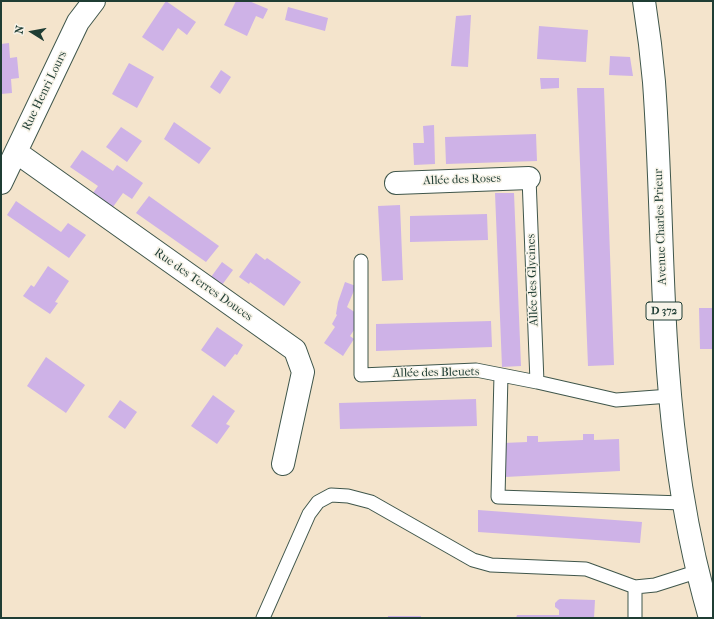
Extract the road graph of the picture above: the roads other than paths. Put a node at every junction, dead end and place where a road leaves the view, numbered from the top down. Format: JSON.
{"nodes":[{"id":1,"x":94,"y":1,"type":"edge"},
{"id":2,"x":644,"y":1,"type":"edge"},
{"id":3,"x":16,"y":152,"type":"junction"},
{"id":4,"x":529,"y":178,"type":"joint"},
{"id":5,"x":396,"y":182,"type":"dead end"},
{"id":6,"x":1,"y":184,"type":"edge"},
{"id":7,"x":361,"y":261,"type":"dead end"},
{"id":8,"x":500,"y":375,"type":"junction"},
{"id":9,"x":537,"y":382,"type":"junction"},
{"id":10,"x":670,"y":396,"type":"junction"},
{"id":11,"x":283,"y":464,"type":"dead end"},
{"id":12,"x":683,"y":503,"type":"junction"},
{"id":13,"x":699,"y":571,"type":"junction"},
{"id":14,"x":635,"y":588,"type":"junction"},
{"id":15,"x":263,"y":618,"type":"edge"},
{"id":16,"x":635,"y":618,"type":"edge"},
{"id":17,"x":710,"y":618,"type":"edge"}],
"edges":[{"from":1,"to":3,"type":"street","name":"Rue Henri Lours"},
{"from":2,"to":10,"type":"street","name":"Avenue Charles Prieur","number":"D 372"},
{"from":3,"to":6,"type":"street","name":"Rue Henri Lours"},
{"from":3,"to":11,"type":"street","name":"Rue des Terres Douces"},
{"from":4,"to":5,"type":"street","name":"Allée des Roses"},
{"from":4,"to":9,"type":"lane","name":"Allée des Glycines"},
{"from":7,"to":8,"type":"lane","name":"Allée des Bleuets"},
{"from":8,"to":9,"type":"lane","name":"Allée des Bleuets"},
{"from":8,"to":12,"type":"lane"},
{"from":9,"to":10,"type":"lane","name":"Allée des Bleuets"},
{"from":10,"to":12,"type":"street","name":"Avenue Charles Prieur","number":"D 372"},
{"from":12,"to":13,"type":"street","name":"Avenue Charles Prieur","number":"D 372"},
{"from":13,"to":14,"type":"lane"},
{"from":13,"to":17,"type":"street","name":"Avenue Charles Prieur","number":"D 372"},
{"from":14,"to":15,"type":"lane"},
{"from":14,"to":16,"type":"lane"}]}
